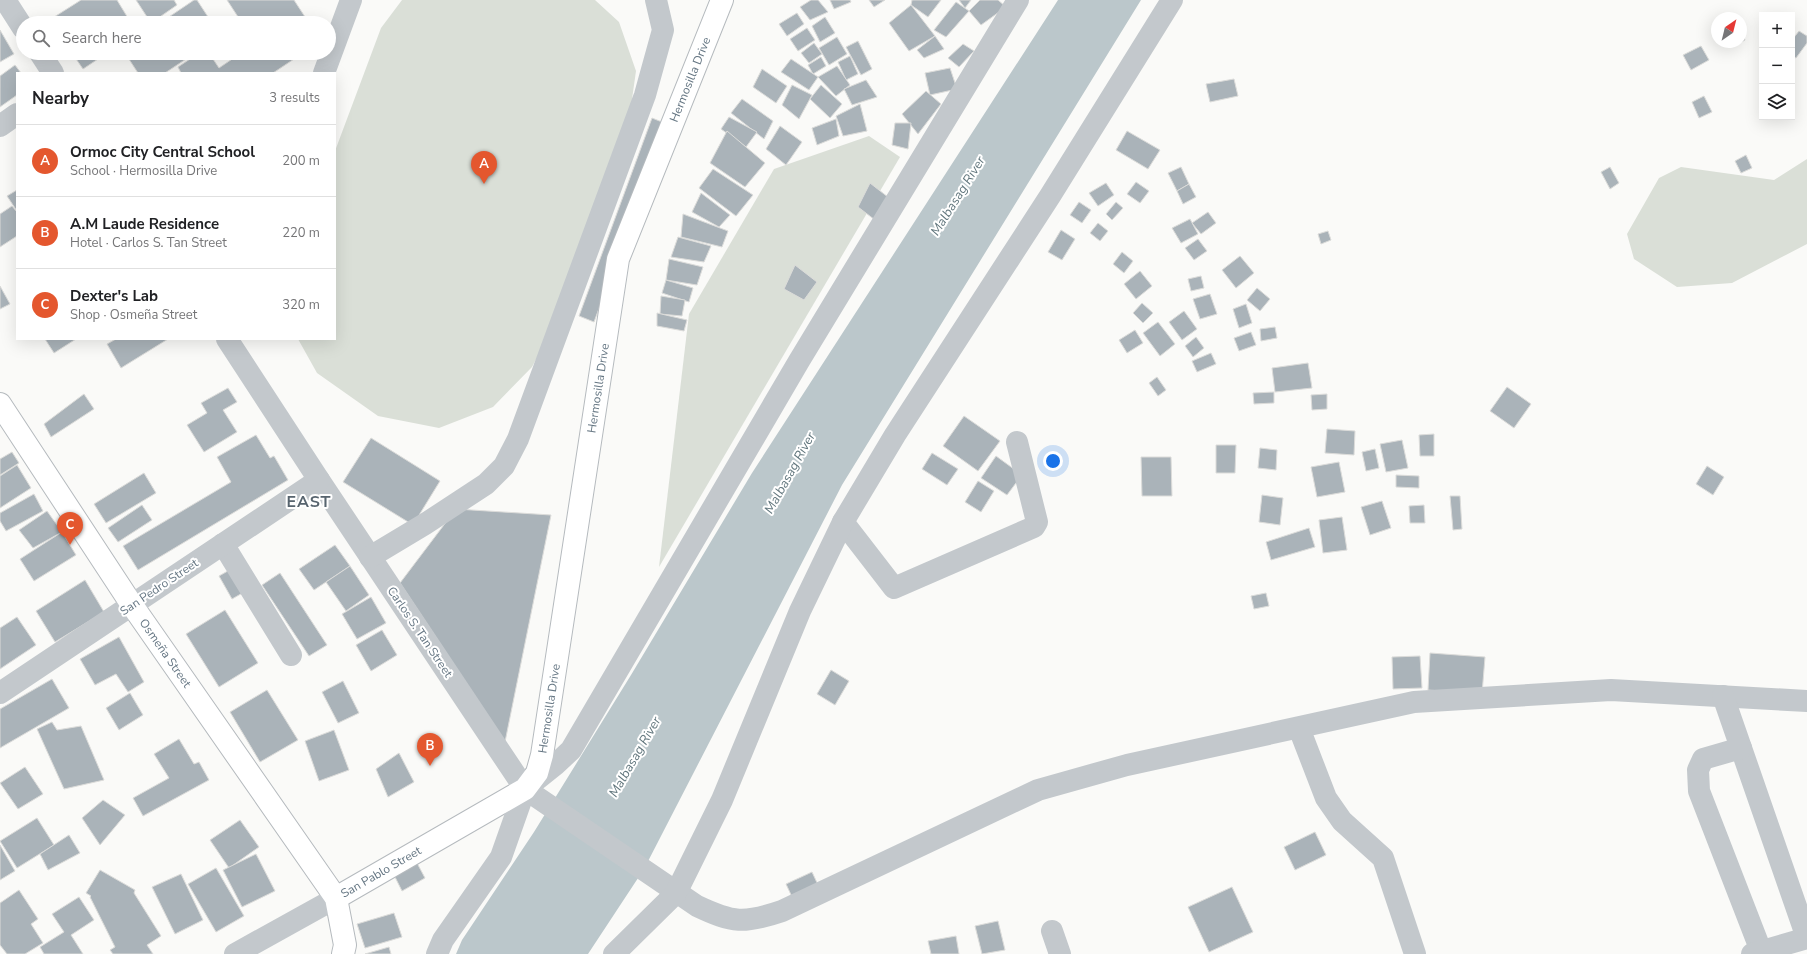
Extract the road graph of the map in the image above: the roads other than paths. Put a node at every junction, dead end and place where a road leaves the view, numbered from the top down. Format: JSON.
{"nodes":[{"id":1,"x":350,"y":0,"type":"edge"},
{"id":2,"x":656,"y":0,"type":"edge"},
{"id":3,"x":722,"y":0,"type":"edge"},
{"id":4,"x":1018,"y":0,"type":"edge"},
{"id":5,"x":1172,"y":0,"type":"edge"},
{"id":6,"x":9,"y":1,"type":"edge"},
{"id":7,"x":17,"y":16,"type":"edge"},
{"id":8,"x":336,"y":39,"type":"edge"},
{"id":9,"x":45,"y":60,"type":"edge"},
{"id":10,"x":329,"y":60,"type":"edge"},
{"id":11,"x":52,"y":72,"type":"edge"},
{"id":12,"x":324,"y":72,"type":"edge"},
{"id":13,"x":16,"y":115,"type":"edge"},
{"id":14,"x":0,"y":126,"type":"edge"},
{"id":15,"x":228,"y":340,"type":"edge"},
{"id":16,"x":0,"y":404,"type":"edge"},
{"id":17,"x":1017,"y":442,"type":"dead end"},
{"id":18,"x":319,"y":480,"type":"junction"},
{"id":19,"x":843,"y":522,"type":"junction"},
{"id":20,"x":223,"y":544,"type":"junction"},
{"id":21,"x":370,"y":557,"type":"junction"},
{"id":22,"x":132,"y":605,"type":"junction"},
{"id":23,"x":291,"y":655,"type":"dead end"},
{"id":24,"x":0,"y":693,"type":"edge"},
{"id":25,"x":1723,"y":696,"type":"junction"},
{"id":26,"x":1807,"y":701,"type":"edge"},
{"id":27,"x":1298,"y":728,"type":"junction"},
{"id":28,"x":1741,"y":748,"type":"junction"},
{"id":29,"x":526,"y":789,"type":"junction"},
{"id":30,"x":676,"y":893,"type":"junction"},
{"id":31,"x":336,"y":898,"type":"junction"},
{"id":32,"x":1052,"y":931,"type":"dead end"},
{"id":33,"x":1807,"y":938,"type":"edge"},
{"id":34,"x":1756,"y":953,"type":"edge"},
{"id":35,"x":235,"y":954,"type":"edge"},
{"id":36,"x":343,"y":954,"type":"edge"},
{"id":37,"x":437,"y":954,"type":"edge"},
{"id":38,"x":614,"y":954,"type":"edge"},
{"id":39,"x":1060,"y":954,"type":"edge"},
{"id":40,"x":1414,"y":954,"type":"edge"}],
"edges":[{"from":1,"to":8,"type":"street"},
{"from":2,"to":21,"type":"street"},
{"from":3,"to":29,"type":"main road","name":"Hermosilla Drive"},
{"from":4,"to":29,"type":"street"},
{"from":5,"to":19,"type":"street"},
{"from":6,"to":7,"type":"street"},
{"from":9,"to":11,"type":"street"},
{"from":10,"to":12,"type":"street"},
{"from":13,"to":14,"type":"street"},
{"from":15,"to":18,"type":"street","name":"Carlos S. Tan Street"},
{"from":16,"to":22,"type":"main road","name":"Osmeña Street"},
{"from":17,"to":19,"type":"street"},
{"from":18,"to":20,"type":"street","name":"San Pedro Street"},
{"from":18,"to":21,"type":"street","name":"Carlos S. Tan Street"},
{"from":19,"to":30,"type":"street"},
{"from":20,"to":22,"type":"street","name":"San Pedro Street"},
{"from":20,"to":23,"type":"street"},
{"from":21,"to":29,"type":"street","name":"Carlos S. Tan Street"},
{"from":22,"to":24,"type":"street","name":"San Pedro Street"},
{"from":22,"to":31,"type":"main road","name":"Osmeña Street"},
{"from":25,"to":26,"type":"street","name":"Carlos S. Tan Street"},
{"from":25,"to":27,"type":"street","name":"Carlos S. Tan Street"},
{"from":25,"to":28,"type":"street"},
{"from":27,"to":30,"type":"street","name":"Carlos S. Tan Street"},
{"from":27,"to":40,"type":"street"},
{"from":28,"to":33,"type":"street"},
{"from":28,"to":34,"type":"street"},
{"from":29,"to":30,"type":"street","name":"Carlos S. Tan Street"},
{"from":29,"to":31,"type":"main road","name":"San Pablo Street"},
{"from":29,"to":37,"type":"street"},
{"from":30,"to":38,"type":"street"},
{"from":31,"to":35,"type":"street","name":"San Pablo Street"},
{"from":31,"to":36,"type":"main road"},
{"from":32,"to":39,"type":"street"},
{"from":33,"to":34,"type":"street"}]}
